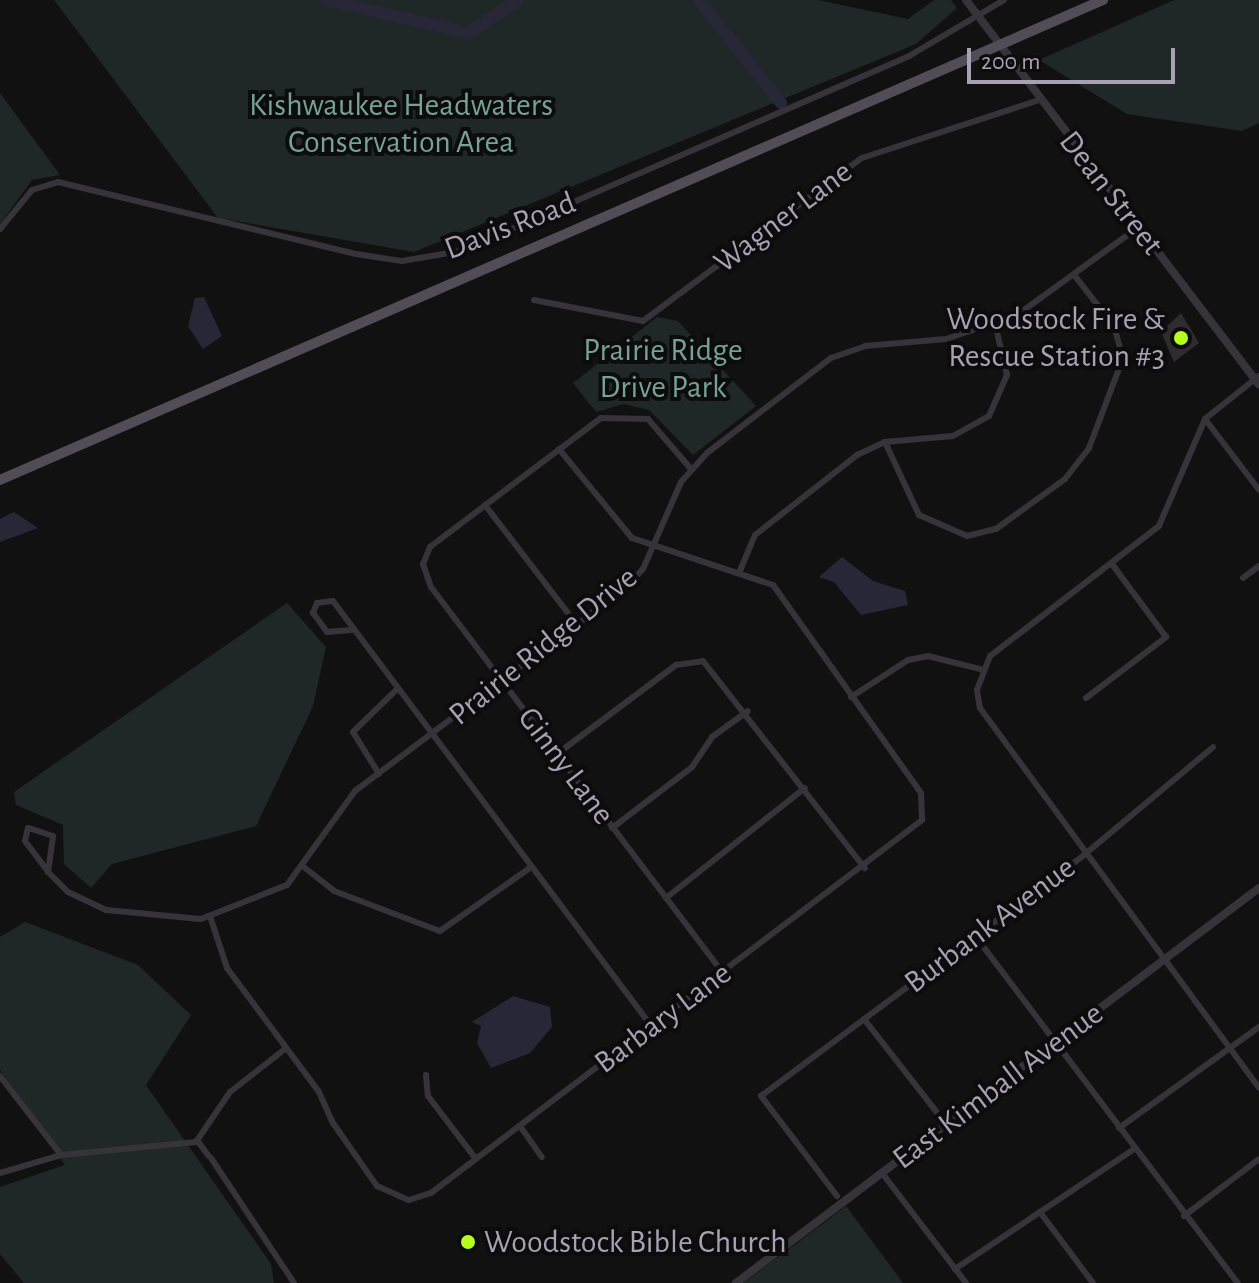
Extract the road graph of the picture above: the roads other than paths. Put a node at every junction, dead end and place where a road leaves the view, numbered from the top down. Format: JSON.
{"nodes":[{"id":1,"x":966,"y":0,"type":"edge"},
{"id":2,"x":1004,"y":0,"type":"edge"},
{"id":3,"x":1103,"y":0,"type":"edge"},
{"id":4,"x":975,"y":12,"type":"junction"},
{"id":5,"x":998,"y":47,"type":"junction"},
{"id":6,"x":1039,"y":100,"type":"junction"},
{"id":7,"x":1137,"y":228,"type":"junction"},
{"id":8,"x":0,"y":229,"type":"edge"},
{"id":9,"x":1075,"y":276,"type":"junction"},
{"id":10,"x":534,"y":300,"type":"dead end"},
{"id":11,"x":995,"y":324,"type":"junction"},
{"id":12,"x":1258,"y":379,"type":"edge"},
{"id":13,"x":1205,"y":419,"type":"junction"},
{"id":14,"x":885,"y":442,"type":"junction"},
{"id":15,"x":559,"y":449,"type":"junction"},
{"id":16,"x":691,"y":469,"type":"junction"},
{"id":17,"x":0,"y":480,"type":"edge"},
{"id":18,"x":1259,"y":490,"type":"edge"},
{"id":19,"x":485,"y":505,"type":"junction"},
{"id":20,"x":654,"y":544,"type":"junction"},
{"id":21,"x":1112,"y":564,"type":"junction"},
{"id":22,"x":1259,"y":566,"type":"edge"},
{"id":23,"x":739,"y":573,"type":"junction"},
{"id":24,"x":1243,"y":578,"type":"dead end"},
{"id":25,"x":577,"y":625,"type":"junction"},
{"id":26,"x":351,"y":630,"type":"junction"},
{"id":27,"x":980,"y":669,"type":"junction"},
{"id":28,"x":502,"y":682,"type":"junction"},
{"id":29,"x":396,"y":690,"type":"junction"},
{"id":30,"x":851,"y":697,"type":"junction"},
{"id":31,"x":1086,"y":698,"type":"dead end"},
{"id":32,"x":748,"y":711,"type":"junction"},
{"id":33,"x":431,"y":735,"type":"junction"},
{"id":34,"x":1213,"y":747,"type":"dead end"},
{"id":35,"x":557,"y":754,"type":"junction"},
{"id":36,"x":379,"y":774,"type":"junction"},
{"id":37,"x":805,"y":788,"type":"junction"},
{"id":38,"x":612,"y":828,"type":"junction"},
{"id":39,"x":1084,"y":855,"type":"junction"},
{"id":40,"x":531,"y":867,"type":"junction"},
{"id":41,"x":305,"y":868,"type":"junction"},
{"id":42,"x":865,"y":868,"type":"junction"},
{"id":43,"x":48,"y":872,"type":"junction"},
{"id":44,"x":1259,"y":888,"type":"edge"},
{"id":45,"x":666,"y":898,"type":"junction"},
{"id":46,"x":210,"y":916,"type":"junction"},
{"id":47,"x":976,"y":937,"type":"junction"},
{"id":48,"x":1163,"y":961,"type":"junction"},
{"id":49,"x":723,"y":973,"type":"junction"},
{"id":50,"x":864,"y":1019,"type":"junction"},
{"id":51,"x":652,"y":1027,"type":"junction"},
{"id":52,"x":1259,"y":1027,"type":"edge"},
{"id":53,"x":1055,"y":1042,"type":"junction"},
{"id":54,"x":1228,"y":1048,"type":"junction"},
{"id":55,"x":285,"y":1049,"type":"junction"},
{"id":56,"x":426,"y":1075,"type":"dead end"},
{"id":57,"x":0,"y":1076,"type":"edge"},
{"id":58,"x":1259,"y":1088,"type":"edge"},
{"id":59,"x":946,"y":1124,"type":"junction"},
{"id":60,"x":520,"y":1126,"type":"junction"},
{"id":61,"x":1119,"y":1128,"type":"junction"},
{"id":62,"x":197,"y":1140,"type":"junction"},
{"id":63,"x":1134,"y":1149,"type":"junction"},
{"id":64,"x":61,"y":1155,"type":"junction"},
{"id":65,"x":542,"y":1157,"type":"dead end"},
{"id":66,"x":476,"y":1159,"type":"junction"},
{"id":67,"x":1259,"y":1159,"type":"edge"},
{"id":68,"x":0,"y":1173,"type":"edge"},
{"id":69,"x":882,"y":1173,"type":"junction"},
{"id":70,"x":837,"y":1196,"type":"dead end"},
{"id":71,"x":1040,"y":1212,"type":"junction"},
{"id":72,"x":1184,"y":1216,"type":"junction"},
{"id":73,"x":955,"y":1269,"type":"junction"},
{"id":74,"x":294,"y":1283,"type":"edge"},
{"id":75,"x":736,"y":1283,"type":"edge"},
{"id":76,"x":966,"y":1283,"type":"edge"},
{"id":77,"x":1093,"y":1283,"type":"edge"},
{"id":78,"x":1238,"y":1283,"type":"edge"}],
"edges":[{"from":1,"to":4,"type":"street","name":"Dean Street"},
{"from":2,"to":4,"type":"street","name":"Davis Road"},
{"from":3,"to":5,"type":"main road"},
{"from":4,"to":5,"type":"street","name":"Dean Street"},
{"from":4,"to":8,"type":"street","name":"Davis Road"},
{"from":5,"to":6,"type":"street","name":"Dean Street"},
{"from":5,"to":17,"type":"main road"},
{"from":6,"to":7,"type":"street","name":"Dean Street"},
{"from":6,"to":10,"type":"street","name":"Wagner Lane"},
{"from":7,"to":9,"type":"street","name":"Prairie Ridge Drive"},
{"from":7,"to":12,"type":"street","name":"Dean Street"},
{"from":9,"to":11,"type":"street","name":"Prairie Ridge Drive"},
{"from":9,"to":14,"type":"street"},
{"from":11,"to":14,"type":"street"},
{"from":11,"to":16,"type":"street","name":"Prairie Ridge Drive"},
{"from":12,"to":13,"type":"street"},
{"from":13,"to":18,"type":"street"},
{"from":13,"to":21,"type":"street"},
{"from":14,"to":23,"type":"street"},
{"from":15,"to":16,"type":"street","name":"Ginny Lane"},
{"from":15,"to":19,"type":"street","name":"Ginny Lane"},
{"from":15,"to":20,"type":"street"},
{"from":16,"to":20,"type":"street","name":"Prairie Ridge Drive"},
{"from":19,"to":25,"type":"street"},
{"from":19,"to":28,"type":"street","name":"Ginny Lane"},
{"from":20,"to":23,"type":"street"},
{"from":20,"to":25,"type":"street","name":"Prairie Ridge Drive"},
{"from":21,"to":27,"type":"street"},
{"from":21,"to":31,"type":"street"},
{"from":22,"to":24,"type":"street"},
{"from":23,"to":30,"type":"street"},
{"from":25,"to":28,"type":"street","name":"Prairie Ridge Drive"},
{"from":26,"to":26,"type":"street"},
{"from":26,"to":29,"type":"street"},
{"from":27,"to":30,"type":"street"},
{"from":27,"to":39,"type":"street"},
{"from":28,"to":33,"type":"street","name":"Prairie Ridge Drive"},
{"from":28,"to":35,"type":"street","name":"Ginny Lane"},
{"from":29,"to":33,"type":"street"},
{"from":29,"to":36,"type":"street"},
{"from":30,"to":42,"type":"street","name":"Barbary Lane"},
{"from":32,"to":35,"type":"street"},
{"from":32,"to":37,"type":"street"},
{"from":32,"to":38,"type":"street"},
{"from":33,"to":36,"type":"street","name":"Prairie Ridge Drive"},
{"from":33,"to":40,"type":"street"},
{"from":34,"to":39,"type":"street","name":"Burbank Avenue"},
{"from":35,"to":38,"type":"street","name":"Ginny Lane"},
{"from":36,"to":41,"type":"street","name":"Prairie Ridge Drive"},
{"from":37,"to":42,"type":"street"},
{"from":37,"to":45,"type":"street"},
{"from":38,"to":45,"type":"street","name":"Ginny Lane"},
{"from":39,"to":47,"type":"street","name":"Burbank Avenue"},
{"from":39,"to":48,"type":"street"},
{"from":40,"to":41,"type":"street"},
{"from":40,"to":51,"type":"street"},
{"from":41,"to":46,"type":"street","name":"Prairie Ridge Drive"},
{"from":42,"to":49,"type":"street","name":"Barbary Lane"},
{"from":43,"to":43,"type":"street","name":"Prairie Ridge Drive"},
{"from":43,"to":46,"type":"street","name":"Prairie Ridge Drive"},
{"from":44,"to":48,"type":"street","name":"East Kimball Avenue"},
{"from":45,"to":49,"type":"street","name":"Ginny Lane"},
{"from":46,"to":55,"type":"street"},
{"from":47,"to":50,"type":"street","name":"Burbank Avenue"},
{"from":47,"to":53,"type":"street"},
{"from":48,"to":53,"type":"street","name":"East Kimball Avenue"},
{"from":48,"to":54,"type":"street"},
{"from":49,"to":51,"type":"street","name":"Barbary Lane"},
{"from":50,"to":59,"type":"street"},
{"from":50,"to":70,"type":"street","name":"Burbank Avenue"},
{"from":51,"to":60,"type":"street","name":"Barbary Lane"},
{"from":52,"to":54,"type":"street"},
{"from":53,"to":59,"type":"street","name":"East Kimball Avenue"},
{"from":53,"to":61,"type":"street"},
{"from":54,"to":58,"type":"street"},
{"from":54,"to":61,"type":"street"},
{"from":55,"to":62,"type":"street"},
{"from":55,"to":66,"type":"street","name":"Barbary Lane"},
{"from":56,"to":66,"type":"street"},
{"from":57,"to":64,"type":"street"},
{"from":59,"to":69,"type":"street","name":"East Kimball Avenue"},
{"from":60,"to":65,"type":"street"},
{"from":60,"to":66,"type":"street","name":"Barbary Lane"},
{"from":61,"to":63,"type":"street"},
{"from":62,"to":64,"type":"street"},
{"from":62,"to":74,"type":"street"},
{"from":63,"to":71,"type":"street"},
{"from":63,"to":72,"type":"street"},
{"from":64,"to":68,"type":"street"},
{"from":67,"to":72,"type":"street"},
{"from":69,"to":73,"type":"street"},
{"from":69,"to":75,"type":"street","name":"East Kimball Avenue"},
{"from":71,"to":73,"type":"street"},
{"from":71,"to":77,"type":"street"},
{"from":72,"to":78,"type":"street"},
{"from":73,"to":76,"type":"street"}]}
